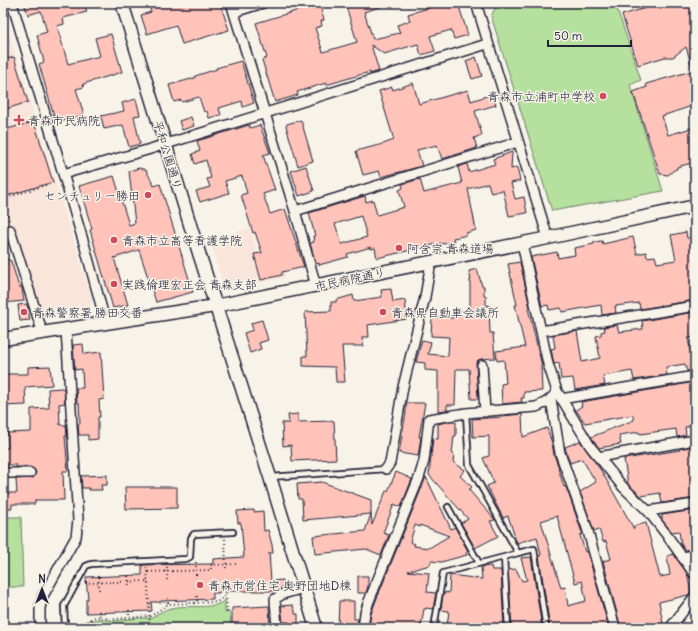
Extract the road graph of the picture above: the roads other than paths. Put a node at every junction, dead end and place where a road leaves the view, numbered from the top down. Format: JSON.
{"nodes":[{"id":1,"x":12,"y":3,"type":"edge"},
{"id":2,"x":122,"y":3,"type":"edge"},
{"id":3,"x":263,"y":3,"type":"edge"},
{"id":4,"x":476,"y":3,"type":"edge"},
{"id":5,"x":233,"y":7,"type":"edge"},
{"id":6,"x":487,"y":44,"type":"junction"},
{"id":7,"x":265,"y":112,"type":"junction"},
{"id":8,"x":518,"y":142,"type":"junction"},
{"id":9,"x":165,"y":144,"type":"junction"},
{"id":10,"x":63,"y":174,"type":"junction"},
{"id":11,"x":695,"y":206,"type":"edge"},
{"id":12,"x":295,"y":211,"type":"junction"},
{"id":13,"x":3,"y":232,"type":"edge"},
{"id":14,"x":548,"y":238,"type":"junction"},
{"id":15,"x":522,"y":243,"type":"junction"},
{"id":16,"x":431,"y":262,"type":"junction"},
{"id":17,"x":316,"y":286,"type":"junction"},
{"id":18,"x":215,"y":306,"type":"junction"},
{"id":19,"x":695,"y":306,"type":"edge"},
{"id":20,"x":106,"y":324,"type":"junction"},
{"id":21,"x":66,"y":330,"type":"junction"},
{"id":22,"x":540,"y":331,"type":"junction"},
{"id":23,"x":43,"y":334,"type":"junction"},
{"id":24,"x":3,"y":340,"type":"edge"},
{"id":25,"x":482,"y":365,"type":"dead end"},
{"id":26,"x":695,"y":376,"type":"edge"},
{"id":27,"x":559,"y":395,"type":"junction"},
{"id":28,"x":551,"y":399,"type":"junction"},
{"id":29,"x":485,"y":412,"type":"junction"},
{"id":30,"x":466,"y":414,"type":"junction"},
{"id":31,"x":695,"y":440,"type":"edge"},
{"id":32,"x":598,"y":457,"type":"junction"},
{"id":33,"x":386,"y":469,"type":"joint"},
{"id":34,"x":3,"y":473,"type":"edge"},
{"id":35,"x":30,"y":473,"type":"dead end"},
{"id":36,"x":270,"y":477,"type":"junction"},
{"id":37,"x":695,"y":504,"type":"edge"},
{"id":38,"x":448,"y":507,"type":"dead end"},
{"id":39,"x":648,"y":511,"type":"junction"},
{"id":40,"x":233,"y":532,"type":"dead end"},
{"id":41,"x":518,"y":553,"type":"junction"},
{"id":42,"x":695,"y":555,"type":"edge"},
{"id":43,"x":504,"y":556,"type":"junction"},
{"id":44,"x":682,"y":557,"type":"junction"},
{"id":45,"x":479,"y":563,"type":"junction"},
{"id":46,"x":695,"y":575,"type":"edge"},
{"id":47,"x":304,"y":588,"type":"junction"},
{"id":48,"x":695,"y":596,"type":"edge"},
{"id":49,"x":40,"y":628,"type":"edge"},
{"id":50,"x":65,"y":628,"type":"edge"},
{"id":51,"x":277,"y":628,"type":"edge"},
{"id":52,"x":316,"y":628,"type":"edge"},
{"id":53,"x":364,"y":628,"type":"edge"},
{"id":54,"x":434,"y":628,"type":"edge"},
{"id":55,"x":508,"y":628,"type":"edge"},
{"id":56,"x":546,"y":628,"type":"edge"},
{"id":57,"x":615,"y":628,"type":"edge"},
{"id":58,"x":670,"y":628,"type":"edge"}],
"edges":[{"from":1,"to":10,"type":"street"},
{"from":2,"to":9,"type":"street","name":"平和公園通り"},
{"from":3,"to":5,"type":"street"},
{"from":4,"to":6,"type":"street"},
{"from":5,"to":7,"type":"street"},
{"from":6,"to":7,"type":"street"},
{"from":6,"to":8,"type":"street"},
{"from":7,"to":9,"type":"street"},
{"from":7,"to":12,"type":"street"},
{"from":8,"to":12,"type":"street"},
{"from":8,"to":14,"type":"street"},
{"from":9,"to":10,"type":"street"},
{"from":9,"to":18,"type":"street","name":"平和公園通り"},
{"from":10,"to":20,"type":"street"},
{"from":11,"to":14,"type":"street","name":"市民病院通り"},
{"from":12,"to":17,"type":"street"},
{"from":13,"to":23,"type":"street"},
{"from":14,"to":15,"type":"street","name":"市民病院通り"},
{"from":15,"to":16,"type":"street","name":"市民病院通り"},
{"from":15,"to":22,"type":"street"},
{"from":16,"to":17,"type":"street","name":"市民病院通り"},
{"from":16,"to":33,"type":"street"},
{"from":17,"to":18,"type":"street","name":"市民病院通り"},
{"from":18,"to":20,"type":"street","name":"市民病院通り"},
{"from":18,"to":36,"type":"street","name":"平和公園通り"},
{"from":19,"to":22,"type":"street"},
{"from":20,"to":21,"type":"street","name":"市民病院通り"},
{"from":21,"to":23,"type":"street","name":"市民病院通り"},
{"from":21,"to":49,"type":"street"},
{"from":22,"to":27,"type":"street"},
{"from":23,"to":24,"type":"street","name":"市民病院通り"},
{"from":25,"to":29,"type":"street"},
{"from":26,"to":27,"type":"street"},
{"from":27,"to":28,"type":"street"},
{"from":27,"to":32,"type":"street"},
{"from":28,"to":29,"type":"street"},
{"from":28,"to":57,"type":"street"},
{"from":29,"to":30,"type":"street"},
{"from":30,"to":41,"type":"lane"},
{"from":30,"to":53,"type":"street"},
{"from":31,"to":32,"type":"street"},
{"from":32,"to":39,"type":"street"},
{"from":33,"to":36,"type":"lane"},
{"from":34,"to":35,"type":"street"},
{"from":36,"to":47,"type":"street","name":"平和公園通り"},
{"from":37,"to":39,"type":"street"},
{"from":38,"to":45,"type":"lane"},
{"from":39,"to":44,"type":"street"},
{"from":40,"to":50,"type":"lane"},
{"from":41,"to":43,"type":"lane"},
{"from":41,"to":56,"type":"lane"},
{"from":42,"to":44,"type":"street"},
{"from":43,"to":45,"type":"lane"},
{"from":43,"to":55,"type":"lane"},
{"from":44,"to":46,"type":"street"},
{"from":45,"to":54,"type":"lane"},
{"from":47,"to":51,"type":"street"},
{"from":47,"to":52,"type":"street","name":"平和公園通り"},
{"from":48,"to":58,"type":"street"}]}
